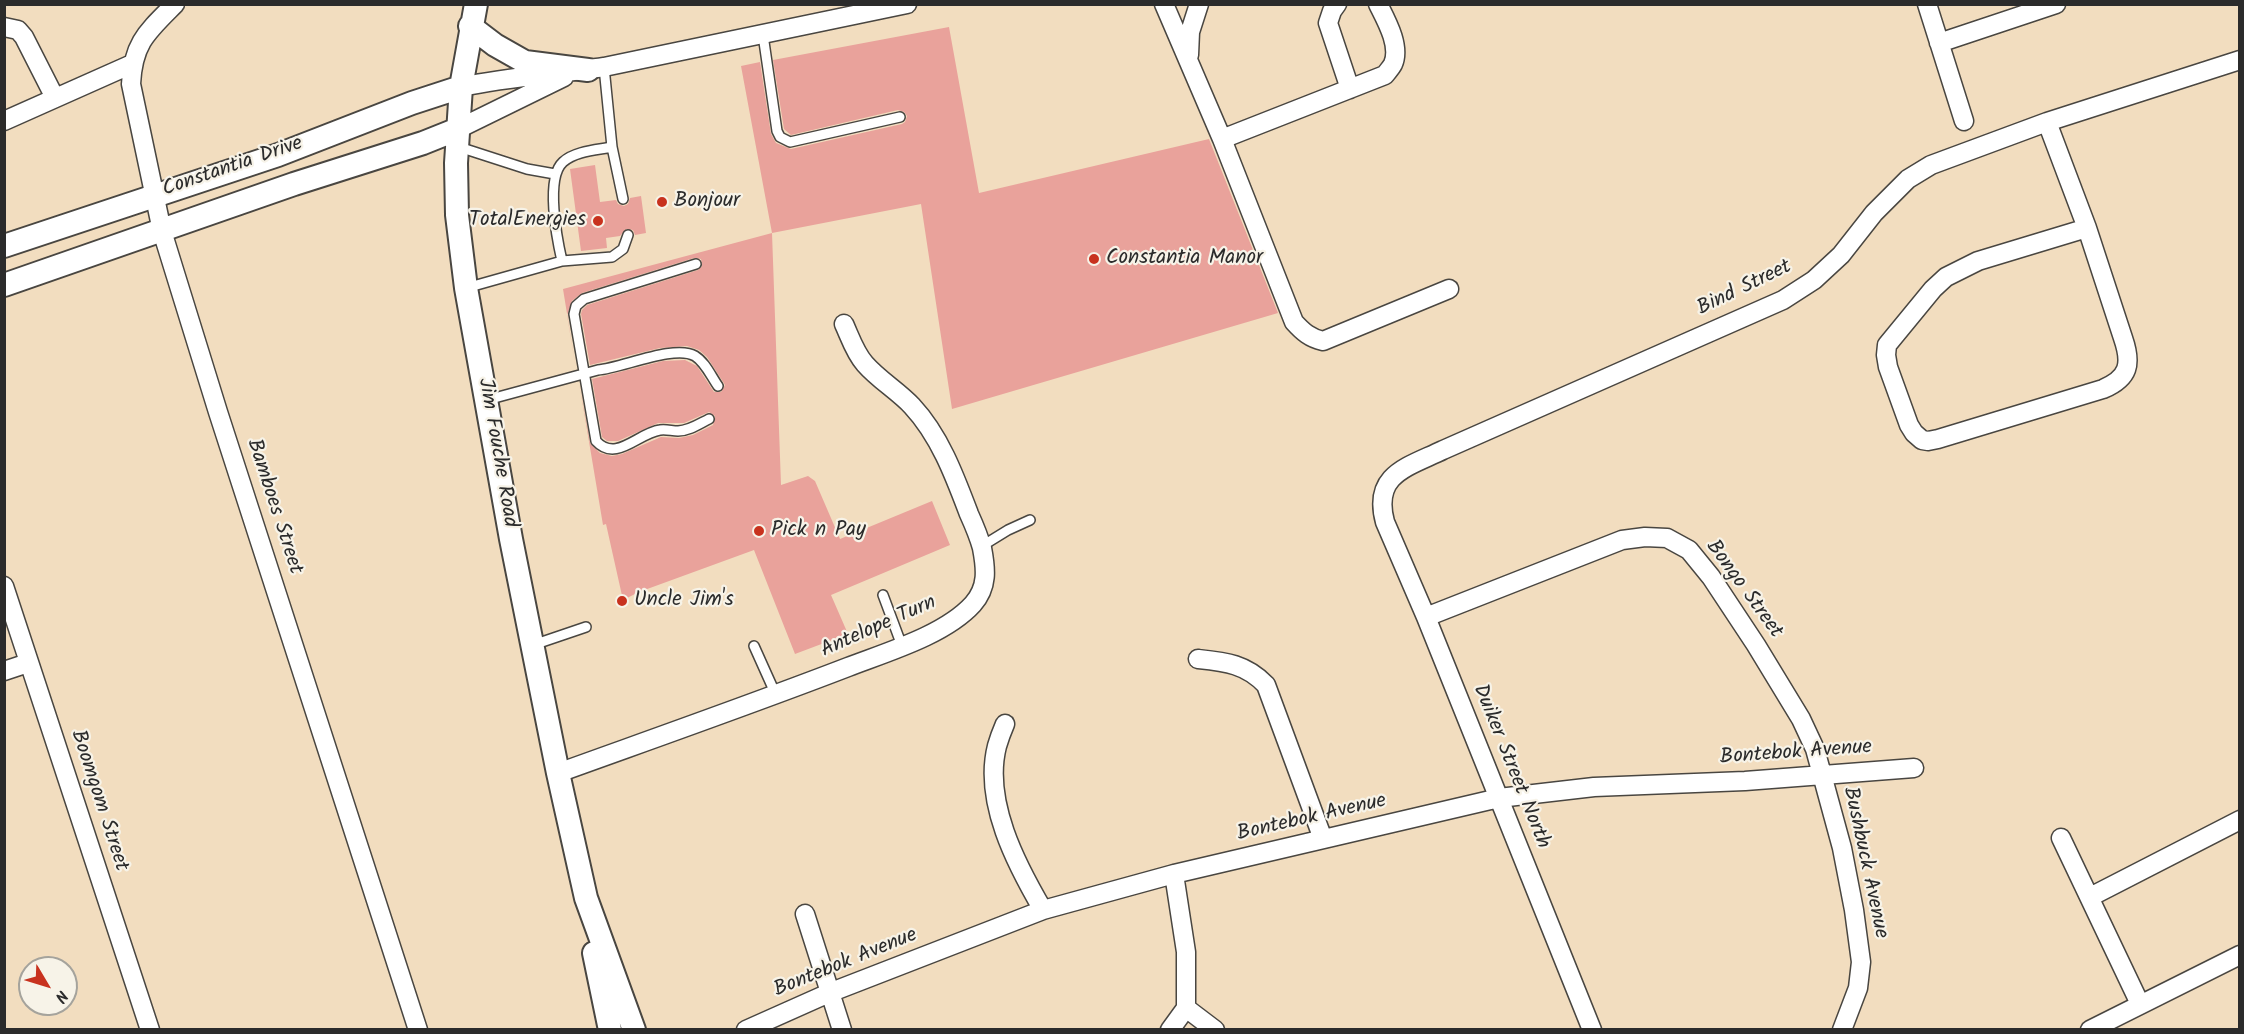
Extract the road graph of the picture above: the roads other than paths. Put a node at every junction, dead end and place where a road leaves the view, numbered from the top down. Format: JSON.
{"nodes":[{"id":1,"x":176,"y":4,"type":"edge"},
{"id":2,"x":906,"y":4,"type":"edge"},
{"id":3,"x":1164,"y":4,"type":"edge"},
{"id":4,"x":1199,"y":4,"type":"edge"},
{"id":5,"x":1337,"y":4,"type":"edge"},
{"id":6,"x":1378,"y":4,"type":"edge"},
{"id":7,"x":1926,"y":4,"type":"edge"},
{"id":8,"x":2056,"y":4,"type":"edge"},
{"id":9,"x":829,"y":13,"type":"edge"},
{"id":10,"x":473,"y":15,"type":"edge"},
{"id":11,"x":4,"y":27,"type":"edge"},
{"id":12,"x":763,"y":35,"type":"junction"},
{"id":13,"x":1939,"y":43,"type":"junction"},
{"id":14,"x":1190,"y":60,"type":"junction"},
{"id":15,"x":2240,"y":60,"type":"edge"},
{"id":16,"x":132,"y":64,"type":"junction"},
{"id":17,"x":589,"y":70,"type":"junction"},
{"id":18,"x":461,"y":87,"type":"junction"},
{"id":19,"x":1350,"y":89,"type":"junction"},
{"id":20,"x":54,"y":98,"type":"junction"},
{"id":21,"x":900,"y":117,"type":"dead end"},
{"id":22,"x":4,"y":121,"type":"edge"},
{"id":23,"x":1964,"y":121,"type":"dead end"},
{"id":24,"x":2047,"y":122,"type":"junction"},
{"id":25,"x":457,"y":138,"type":"junction"},
{"id":26,"x":1222,"y":139,"type":"junction"},
{"id":27,"x":612,"y":147,"type":"junction"},
{"id":28,"x":555,"y":174,"type":"junction"},
{"id":29,"x":154,"y":195,"type":"junction"},
{"id":30,"x":623,"y":199,"type":"dead end"},
{"id":31,"x":2087,"y":228,"type":"junction"},
{"id":32,"x":162,"y":231,"type":"junction"},
{"id":33,"x":628,"y":236,"type":"dead end"},
{"id":34,"x":4,"y":246,"type":"edge"},
{"id":35,"x":562,"y":261,"type":"junction"},
{"id":36,"x":696,"y":264,"type":"dead end"},
{"id":37,"x":4,"y":285,"type":"edge"},
{"id":38,"x":466,"y":288,"type":"junction"},
{"id":39,"x":1449,"y":289,"type":"dead end"},
{"id":40,"x":844,"y":324,"type":"dead end"},
{"id":41,"x":585,"y":373,"type":"junction"},
{"id":42,"x":718,"y":386,"type":"dead end"},
{"id":43,"x":487,"y":400,"type":"junction"},
{"id":44,"x":709,"y":419,"type":"dead end"},
{"id":45,"x":1030,"y":520,"type":"dead end"},
{"id":46,"x":1385,"y":522,"type":"joint"},
{"id":47,"x":982,"y":546,"type":"junction"},
{"id":48,"x":4,"y":586,"type":"edge"},
{"id":49,"x":884,"y":595,"type":"dead end"},
{"id":50,"x":1426,"y":617,"type":"junction"},
{"id":51,"x":586,"y":627,"type":"dead end"},
{"id":52,"x":533,"y":645,"type":"junction"},
{"id":53,"x":902,"y":645,"type":"junction"},
{"id":54,"x":754,"y":646,"type":"dead end"},
{"id":55,"x":1198,"y":659,"type":"dead end"},
{"id":56,"x":28,"y":663,"type":"junction"},
{"id":57,"x":4,"y":671,"type":"edge"},
{"id":58,"x":776,"y":695,"type":"junction"},
{"id":59,"x":1005,"y":724,"type":"dead end"},
{"id":60,"x":1914,"y":768,"type":"dead end"},
{"id":61,"x":558,"y":773,"type":"junction"},
{"id":62,"x":1821,"y":775,"type":"junction"},
{"id":63,"x":1498,"y":798,"type":"junction"},
{"id":64,"x":2240,"y":820,"type":"edge"},
{"id":65,"x":2061,"y":838,"type":"dead end"},
{"id":66,"x":1323,"y":839,"type":"junction"},
{"id":67,"x":1174,"y":874,"type":"junction"},
{"id":68,"x":2090,"y":897,"type":"junction"},
{"id":69,"x":586,"y":898,"type":"junction"},
{"id":70,"x":1042,"y":910,"type":"junction"},
{"id":71,"x":805,"y":914,"type":"dead end"},
{"id":72,"x":2240,"y":955,"type":"edge"},
{"id":73,"x":829,"y":993,"type":"junction"},
{"id":74,"x":2140,"y":1004,"type":"junction"},
{"id":75,"x":1186,"y":1008,"type":"junction"},
{"id":76,"x":150,"y":1029,"type":"edge"},
{"id":77,"x":418,"y":1029,"type":"edge"},
{"id":78,"x":610,"y":1029,"type":"edge"},
{"id":79,"x":634,"y":1029,"type":"edge"},
{"id":80,"x":746,"y":1029,"type":"edge"},
{"id":81,"x":842,"y":1029,"type":"edge"},
{"id":82,"x":1170,"y":1029,"type":"edge"},
{"id":83,"x":1215,"y":1029,"type":"edge"},
{"id":84,"x":1592,"y":1029,"type":"edge"},
{"id":85,"x":1842,"y":1029,"type":"edge"},
{"id":86,"x":2090,"y":1029,"type":"edge"}],
"edges":[{"from":1,"to":16,"type":"street","name":"Bamboes Street"},
{"from":2,"to":9,"type":"street"},
{"from":3,"to":14,"type":"street"},
{"from":4,"to":14,"type":"street"},
{"from":5,"to":19,"type":"street"},
{"from":6,"to":19,"type":"street"},
{"from":7,"to":13,"type":"street"},
{"from":8,"to":13,"type":"street"},
{"from":9,"to":12,"type":"street"},
{"from":10,"to":17,"type":"street"},
{"from":10,"to":18,"type":"street","name":"Jim Fouche Road"},
{"from":11,"to":20,"type":"street"},
{"from":12,"to":17,"type":"street"},
{"from":12,"to":21,"type":"lane"},
{"from":13,"to":23,"type":"street"},
{"from":14,"to":26,"type":"street"},
{"from":15,"to":24,"type":"street","name":"Bind Street"},
{"from":16,"to":20,"type":"street"},
{"from":16,"to":29,"type":"street","name":"Bamboes Street"},
{"from":17,"to":18,"type":"street"},
{"from":17,"to":25,"type":"street"},
{"from":17,"to":27,"type":"lane"},
{"from":18,"to":25,"type":"street","name":"Jim Fouche Road"},
{"from":18,"to":29,"type":"street","name":"Constantia Drive"},
{"from":19,"to":26,"type":"street"},
{"from":20,"to":22,"type":"street"},
{"from":24,"to":31,"type":"street"},
{"from":24,"to":46,"type":"street","name":"Bind Street"},
{"from":25,"to":28,"type":"lane"},
{"from":25,"to":32,"type":"street","name":"Constantia Drive"},
{"from":25,"to":38,"type":"street","name":"Jim Fouche Road"},
{"from":26,"to":39,"type":"street"},
{"from":27,"to":28,"type":"lane"},
{"from":27,"to":30,"type":"lane"},
{"from":28,"to":35,"type":"lane"},
{"from":29,"to":32,"type":"street","name":"Bamboes Street"},
{"from":29,"to":34,"type":"street","name":"Constantia Drive"},
{"from":31,"to":31,"type":"street"},
{"from":32,"to":37,"type":"street","name":"Constantia Drive"},
{"from":32,"to":77,"type":"street","name":"Bamboes Street"},
{"from":33,"to":35,"type":"lane"},
{"from":35,"to":38,"type":"lane"},
{"from":36,"to":41,"type":"lane"},
{"from":38,"to":43,"type":"street","name":"Jim Fouche Road"},
{"from":40,"to":47,"type":"street","name":"Antelope Turn"},
{"from":41,"to":42,"type":"lane"},
{"from":41,"to":43,"type":"lane"},
{"from":41,"to":44,"type":"lane"},
{"from":43,"to":52,"type":"street","name":"Jim Fouche Road"},
{"from":45,"to":47,"type":"lane"},
{"from":46,"to":50,"type":"street","name":"Duiker Street North"},
{"from":47,"to":53,"type":"street","name":"Antelope Turn"},
{"from":48,"to":56,"type":"street","name":"Boomgom Street"},
{"from":49,"to":53,"type":"lane"},
{"from":50,"to":62,"type":"street","name":"Bongo Street"},
{"from":50,"to":63,"type":"street","name":"Duiker Street North"},
{"from":51,"to":52,"type":"lane"},
{"from":52,"to":61,"type":"street","name":"Jim Fouche Road"},
{"from":53,"to":58,"type":"street","name":"Antelope Turn"},
{"from":54,"to":58,"type":"lane"},
{"from":55,"to":66,"type":"street"},
{"from":56,"to":57,"type":"street"},
{"from":56,"to":76,"type":"street","name":"Boomgom Street"},
{"from":58,"to":61,"type":"street","name":"Antelope Turn"},
{"from":59,"to":70,"type":"street"},
{"from":60,"to":62,"type":"street","name":"Bontebok Avenue"},
{"from":61,"to":69,"type":"street","name":"Jim Fouche Road"},
{"from":62,"to":63,"type":"street","name":"Bontebok Avenue"},
{"from":62,"to":85,"type":"street","name":"Bushbuck Avenue"},
{"from":63,"to":66,"type":"street","name":"Bontebok Avenue"},
{"from":63,"to":84,"type":"street","name":"Duiker Street North"},
{"from":64,"to":68,"type":"street"},
{"from":65,"to":68,"type":"street"},
{"from":66,"to":67,"type":"street","name":"Bontebok Avenue"},
{"from":67,"to":70,"type":"street","name":"Bontebok Avenue"},
{"from":67,"to":75,"type":"street"},
{"from":68,"to":74,"type":"street"},
{"from":69,"to":78,"type":"street","name":"Jim Fouche Road"},
{"from":69,"to":79,"type":"street","name":"Jim Fouche Road"},
{"from":70,"to":73,"type":"street","name":"Bontebok Avenue"},
{"from":71,"to":73,"type":"street"},
{"from":72,"to":74,"type":"street"},
{"from":73,"to":80,"type":"street","name":"Bontebok Avenue"},
{"from":73,"to":81,"type":"street"},
{"from":74,"to":86,"type":"street"},
{"from":75,"to":82,"type":"street"},
{"from":75,"to":83,"type":"street"}]}
